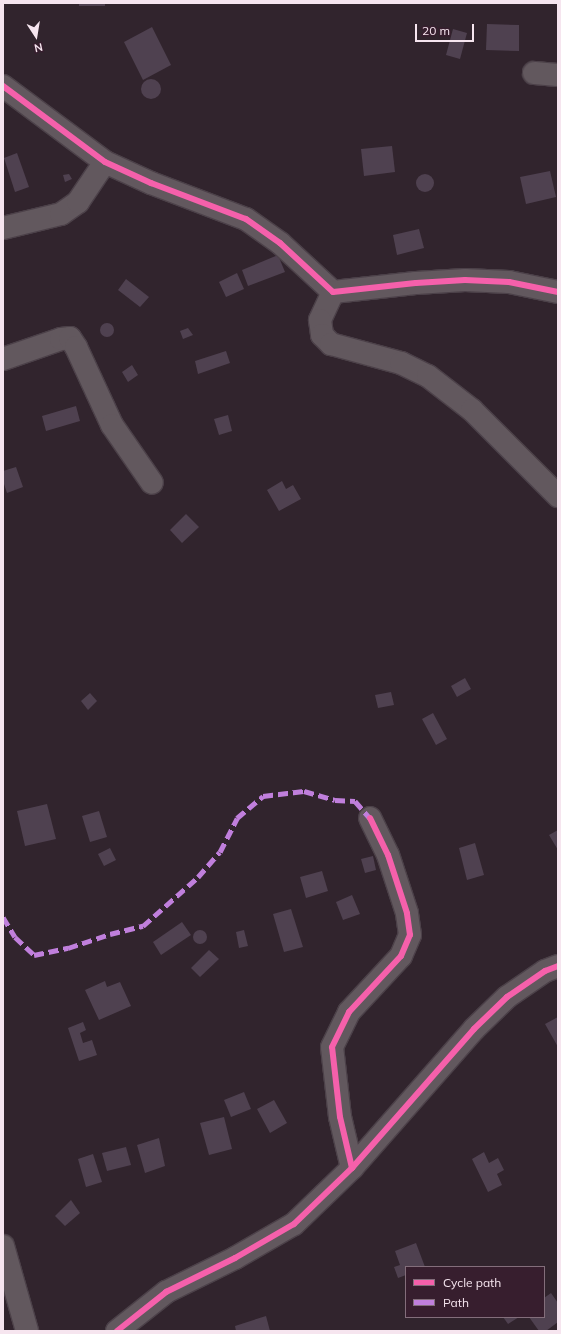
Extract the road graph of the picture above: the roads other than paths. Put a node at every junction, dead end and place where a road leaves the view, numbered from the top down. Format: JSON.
{"nodes":[{"id":1,"x":534,"y":73,"type":"dead end"},
{"id":2,"x":558,"y":75,"type":"edge"},
{"id":3,"x":3,"y":86,"type":"edge"},
{"id":4,"x":105,"y":162,"type":"junction"},
{"id":5,"x":3,"y":228,"type":"edge"},
{"id":6,"x":333,"y":292,"type":"junction"},
{"id":7,"x":558,"y":292,"type":"edge"},
{"id":8,"x":3,"y":360,"type":"edge"},
{"id":9,"x":152,"y":483,"type":"dead end"},
{"id":10,"x":558,"y":496,"type":"edge"},
{"id":11,"x":370,"y":818,"type":"dead end"},
{"id":12,"x":558,"y":966,"type":"edge"},
{"id":13,"x":352,"y":1168,"type":"junction"},
{"id":14,"x":3,"y":1246,"type":"edge"},
{"id":15,"x":28,"y":1331,"type":"edge"},
{"id":16,"x":117,"y":1331,"type":"edge"}],
"edges":[{"from":1,"to":2,"type":"street"},
{"from":3,"to":4,"type":"street"},
{"from":4,"to":5,"type":"street"},
{"from":4,"to":6,"type":"street"},
{"from":6,"to":7,"type":"street"},
{"from":6,"to":10,"type":"street"},
{"from":8,"to":9,"type":"street"},
{"from":11,"to":13,"type":"street"},
{"from":12,"to":13,"type":"street"},
{"from":13,"to":16,"type":"street"},
{"from":14,"to":15,"type":"street"}]}
